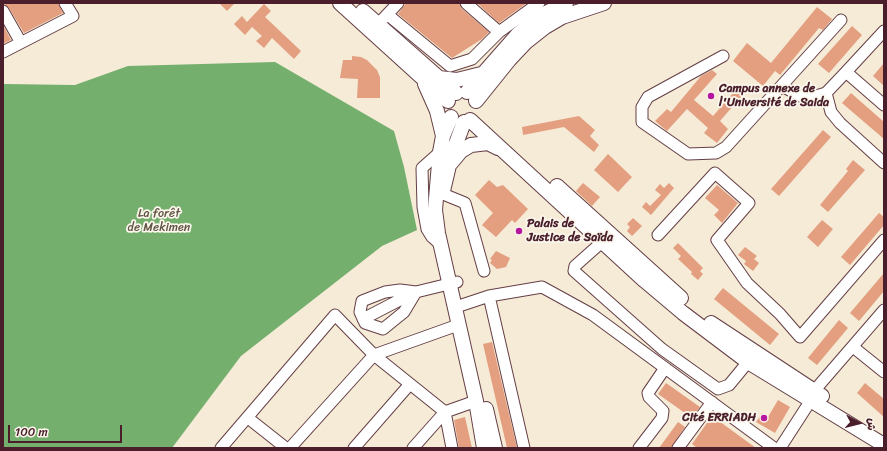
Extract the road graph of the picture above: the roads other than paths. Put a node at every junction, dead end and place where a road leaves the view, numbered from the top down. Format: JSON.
{"nodes":[{"id":1,"x":65,"y":3,"type":"edge"},
{"id":2,"x":340,"y":3,"type":"edge"},
{"id":3,"x":354,"y":3,"type":"edge"},
{"id":4,"x":398,"y":3,"type":"edge"},
{"id":5,"x":466,"y":3,"type":"edge"},
{"id":6,"x":539,"y":3,"type":"edge"},
{"id":7,"x":566,"y":3,"type":"edge"},
{"id":8,"x":604,"y":3,"type":"edge"},
{"id":9,"x":3,"y":11,"type":"edge"},
{"id":10,"x":842,"y":20,"type":"dead end"},
{"id":11,"x":378,"y":23,"type":"junction"},
{"id":12,"x":884,"y":31,"type":"edge"},
{"id":13,"x":499,"y":32,"type":"junction"},
{"id":14,"x":20,"y":41,"type":"junction"},
{"id":15,"x":3,"y":52,"type":"edge"},
{"id":16,"x":723,"y":56,"type":"dead end"},
{"id":17,"x":846,"y":72,"type":"junction"},
{"id":18,"x":482,"y":74,"type":"junction"},
{"id":19,"x":421,"y":77,"type":"junction"},
{"id":20,"x":439,"y":78,"type":"junction"},
{"id":21,"x":782,"y":86,"type":"junction"},
{"id":22,"x":826,"y":93,"type":"junction"},
{"id":23,"x":884,"y":105,"type":"edge"},
{"id":24,"x":464,"y":108,"type":"junction"},
{"id":25,"x":443,"y":136,"type":"junction"},
{"id":26,"x":503,"y":150,"type":"junction"},
{"id":27,"x":884,"y":164,"type":"edge"},
{"id":28,"x":450,"y":165,"type":"junction"},
{"id":29,"x":443,"y":194,"type":"junction"},
{"id":30,"x":658,"y":235,"type":"dead end"},
{"id":31,"x":602,"y":242,"type":"junction"},
{"id":32,"x":882,"y":247,"type":"edge"},
{"id":33,"x":484,"y":271,"type":"dead end"},
{"id":34,"x":454,"y":283,"type":"junction"},
{"id":35,"x":416,"y":292,"type":"junction"},
{"id":36,"x":489,"y":296,"type":"junction"},
{"id":37,"x":462,"y":305,"type":"junction"},
{"id":38,"x":884,"y":310,"type":"edge"},
{"id":39,"x":363,"y":319,"type":"junction"},
{"id":40,"x":458,"y":325,"type":"junction"},
{"id":41,"x":853,"y":347,"type":"junction"},
{"id":42,"x":374,"y":355,"type":"junction"},
{"id":43,"x":748,"y":362,"type":"junction"},
{"id":44,"x":666,"y":368,"type":"junction"},
{"id":45,"x":884,"y":372,"type":"edge"},
{"id":46,"x":410,"y":384,"type":"junction"},
{"id":47,"x":812,"y":396,"type":"junction"},
{"id":48,"x":476,"y":401,"type":"junction"},
{"id":49,"x":712,"y":402,"type":"junction"},
{"id":50,"x":445,"y":412,"type":"junction"},
{"id":51,"x":248,"y":418,"type":"junction"},
{"id":52,"x":884,"y":434,"type":"edge"},
{"id":53,"x":884,"y":445,"type":"edge"},
{"id":54,"x":684,"y":446,"type":"edge"},
{"id":55,"x":221,"y":448,"type":"edge"},
{"id":56,"x":286,"y":448,"type":"edge"},
{"id":57,"x":290,"y":448,"type":"edge"},
{"id":58,"x":354,"y":448,"type":"edge"},
{"id":59,"x":413,"y":448,"type":"edge"},
{"id":60,"x":452,"y":448,"type":"edge"},
{"id":61,"x":484,"y":448,"type":"edge"},
{"id":62,"x":495,"y":448,"type":"edge"},
{"id":63,"x":524,"y":448,"type":"edge"},
{"id":64,"x":639,"y":448,"type":"edge"},
{"id":65,"x":774,"y":448,"type":"edge"},
{"id":66,"x":780,"y":448,"type":"edge"}],
"edges":[{"from":1,"to":14,"type":"street"},
{"from":2,"to":11,"type":"main road"},
{"from":3,"to":11,"type":"main road"},
{"from":4,"to":11,"type":"street"},
{"from":5,"to":13,"type":"street"},
{"from":6,"to":13,"type":"street"},
{"from":7,"to":18,"type":"main road"},
{"from":8,"to":24,"type":"main road"},
{"from":9,"to":14,"type":"street"},
{"from":10,"to":21,"type":"street"},
{"from":11,"to":13,"type":"street"},
{"from":11,"to":19,"type":"main road"},
{"from":11,"to":20,"type":"main road"},
{"from":12,"to":17,"type":"street"},
{"from":14,"to":15,"type":"street"},
{"from":16,"to":21,"type":"street"},
{"from":17,"to":22,"type":"street"},
{"from":17,"to":23,"type":"street"},
{"from":18,"to":20,"type":"main road"},
{"from":18,"to":24,"type":"main road"},
{"from":19,"to":24,"type":"main road"},
{"from":19,"to":25,"type":"main road"},
{"from":20,"to":24,"type":"main road"},
{"from":21,"to":22,"type":"street"},
{"from":22,"to":27,"type":"street"},
{"from":24,"to":25,"type":"main road"},
{"from":24,"to":26,"type":"main road"},
{"from":24,"to":28,"type":"main road"},
{"from":24,"to":47,"type":"main road"},
{"from":25,"to":34,"type":"main road"},
{"from":26,"to":28,"type":"main road"},
{"from":26,"to":31,"type":"main road"},
{"from":28,"to":29,"type":"main road"},
{"from":29,"to":33,"type":"street"},
{"from":29,"to":34,"type":"main road"},
{"from":30,"to":32,"type":"street"},
{"from":31,"to":43,"type":"main road"},
{"from":31,"to":43,"type":"street"},
{"from":34,"to":35,"type":"street"},
{"from":34,"to":37,"type":"main road"},
{"from":34,"to":40,"type":"main road"},
{"from":35,"to":39,"type":"street"},
{"from":35,"to":39,"type":"street"},
{"from":35,"to":39,"type":"street"},
{"from":36,"to":37,"type":"street"},
{"from":36,"to":44,"type":"street"},
{"from":36,"to":63,"type":"street"},
{"from":37,"to":62,"type":"main road"},
{"from":38,"to":41,"type":"street"},
{"from":40,"to":42,"type":"street"},
{"from":40,"to":48,"type":"main road"},
{"from":41,"to":45,"type":"street"},
{"from":41,"to":47,"type":"street"},
{"from":42,"to":46,"type":"street"},
{"from":42,"to":51,"type":"street"},
{"from":42,"to":57,"type":"street"},
{"from":43,"to":47,"type":"main road"},
{"from":44,"to":49,"type":"street"},
{"from":44,"to":64,"type":"street"},
{"from":46,"to":50,"type":"street"},
{"from":46,"to":58,"type":"street"},
{"from":47,"to":52,"type":"main road"},
{"from":47,"to":53,"type":"main road"},
{"from":47,"to":66,"type":"street"},
{"from":48,"to":50,"type":"street"},
{"from":48,"to":61,"type":"main road"},
{"from":49,"to":54,"type":"street"},
{"from":49,"to":65,"type":"street"},
{"from":50,"to":59,"type":"street"},
{"from":50,"to":60,"type":"street"},
{"from":51,"to":55,"type":"street"},
{"from":51,"to":56,"type":"street"}]}
